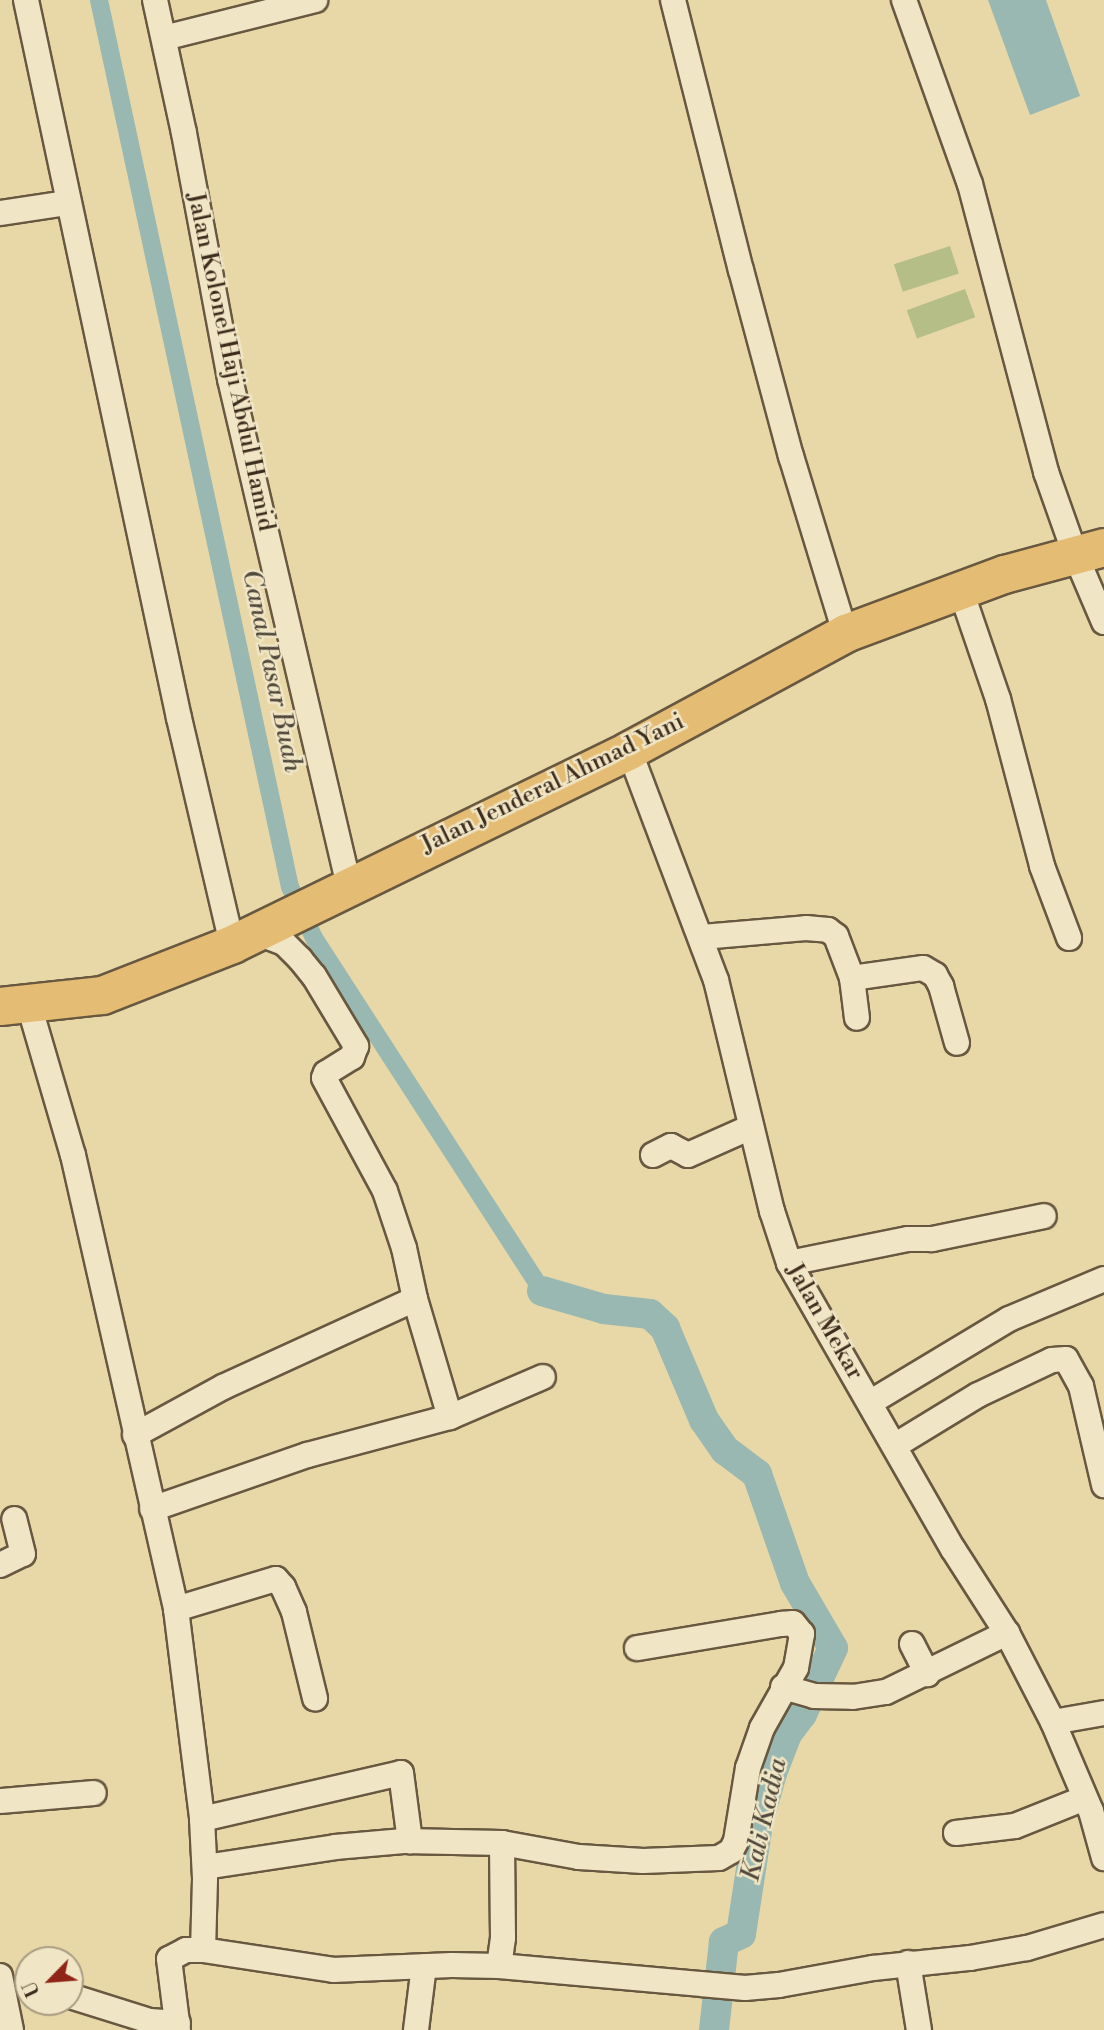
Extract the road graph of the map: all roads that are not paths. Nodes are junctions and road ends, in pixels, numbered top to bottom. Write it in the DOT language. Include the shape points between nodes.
graph roads {
  1 [pos="26,0"];
  2 [pos="155,0"];
  3 [pos="315,0"];
  4 [pos="673,0"];
  5 [pos="904,0"];
  6 [pos="164,38"];
  7 [pos="67,203"];
  8 [pos="0,213"];
  9 [pos="1089,551"];
  10 [pos="961,591"];
  11 [pos="1104,622"];
  12 [pos="845,633"];
  13 [pos="629,750"];
  14 [pos="339,890"];
  15 [pos="254,933"];
  16 [pos="702,937"];
  17 [pos="1069,937"];
  18 [pos="852,978"];
  19 [pos="15,1005"];
  20 [pos="857,1018"];
  21 [pos="957,1043"];
  22 [pos="751,1127"];
  23 [pos="653,1155"];
  24 [pos="1044,1216"];
  25 [pos="789,1263"];
  26 [pos="1104,1279"];
  27 [pos="415,1299"];
  28 [pos="543,1377"];
  29 [pos="871,1402"];
  30 [pos="450,1417"];
  31 [pos="135,1435"];
  32 [pos="896,1445"];
  33 [pos="1104,1485"];
  34 [pos="152,1509"];
  35 [pos="14,1519"];
  36 [pos="0,1564"];
  37 [pos="176,1609"];
  38 [pos="1007,1633"];
  39 [pos="912,1644"];
  40 [pos="637,1648"];
  41 [pos="927,1674"];
  42 [pos="786,1688"];
  43 [pos="316,1698"];
  44 [pos="1104,1713"];
  45 [pos="1053,1722"];
  46 [pos="94,1793"];
  47 [pos="0,1801"];
  48 [pos="1093,1805"];
  49 [pos="202,1819"];
  50 [pos="956,1833"];
  51 [pos="410,1841"];
  52 [pos="502,1843"];
  53 [pos="1104,1858"];
  54 [pos="205,1867"];
  55 [pos="1104,1925"];
  56 [pos="203,1950"];
  57 [pos="908,1964"];
  58 [pos="424,1966"];
  59 [pos="499,1966"];
  60 [pos="0,1976"];
  61 [pos="84,2000"];
  62 [pos="178,2027"];
  63 [pos="11,2030"];
  64 [pos="416,2030"];
  65 [pos="919,2030"];
  1 -- 7 [label="street"];
  2 -- 6 [label="street, Jalan Kolonel Haji Abdul Hamid"];
  3 -- 6 [label="street"];
  4 -- 12 [label="street" via="744,284"];
  5 -- 9 [label="street" via="970,184 1046,472"];
  6 -- 14 [label="street, Jalan Kolonel Haji Abdul Hamid" via="229,379"];
  7 -- 8 [label="street"];
  7 -- 15 [label="street"];
  9 -- 10 [label="highway, Jalan Jenderal Ahmad Yani"];
  9 -- 11 [label="street"];
  10 -- 12 [label="highway, Jalan Jenderal Ahmad Yani"];
  10 -- 17 [label="street" via="998,699 1042,866"];
  12 -- 13 [label="highway, Jalan Jenderal Ahmad Yani"];
  13 -- 14 [label="highway, Jalan Jenderal Ahmad Yani"];
  13 -- 16 [label="street, Jalan Mekar"];
  14 -- 15 [label="highway, Jalan Jenderal Ahmad Yani"];
  15 -- 19 [label="highway, Jalan Jenderal Ahmad Yani" via="102,995"];
  15 -- 27 [label="street" via="284,943 300,959 356,1046 352,1057 326,1073 325,1082 385,1191"];
  16 -- 18 [label="street" via="828,930 836,936"];
  16 -- 22 [label="street, Jalan Mekar"];
  18 -- 20 [label="street"];
  18 -- 21 [label="street" via="911,968 935,975"];
  19 -- 31 [label="street" via="73,1155"];
  22 -- 23 [label="street" via="688,1155 671,1146"];
  22 -- 25 [label="street, Jalan Mekar"];
  24 -- 25 [label="street"];
  25 -- 29 [label="street, Jalan Mekar"];
  26 -- 29 [label="street" via="1009,1319"];
  27 -- 30 [label="street"];
  27 -- 31 [label="street" via="223,1387"];
  28 -- 30 [label="street"];
  29 -- 32 [label="street, Jalan Mekar"];
  30 -- 34 [label="street" via="307,1455"];
  31 -- 34 [label="street"];
  32 -- 33 [label="street" via="978,1395 1052,1360 1066,1359 1081,1386"];
  32 -- 38 [label="street, Jalan Mekar" via="953,1549"];
  34 -- 37 [label="street"];
  35 -- 36 [label="street" via="23,1553"];
  37 -- 43 [label="street" via="276,1579 294,1612"];
  37 -- 49 [label="street"];
  38 -- 41 [label="street"];
  38 -- 45 [label="street, Jalan Mekar"];
  39 -- 41 [label="street"];
  40 -- 42 [label="street" via="793,1623 802,1634 800,1654"];
  41 -- 42 [label="street" via="853,1698 814,1696"];
  42 -- 52 [label="street" via="762,1728 748,1768 736,1841 725,1856 643,1861 579,1857"];
  44 -- 45 [label="street"];
  45 -- 48 [label="street, Jalan Mekar"];
  46 -- 47 [label="street"];
  48 -- 50 [label="street" via="1015,1826"];
  48 -- 53 [label="street, Jalan Mekar"];
  49 -- 51 [label="street" via="401,1773"];
  49 -- 54 [label="street"];
  51 -- 52 [label="street"];
  51 -- 54 [label="street"];
  52 -- 59 [label="street"];
  54 -- 56 [label="street"];
  55 -- 57 [label="street" via="1027,1948"];
  56 -- 58 [label="street" via="333,1970"];
  56 -- 62 [label="street" via="187,1950 169,1959"];
  57 -- 59 [label="street" via="745,1988"];
  57 -- 65 [label="street"];
  58 -- 59 [label="street"];
  58 -- 64 [label="street"];
  60 -- 63 [label="street"];
  61 -- 62 [label="street"];
}
